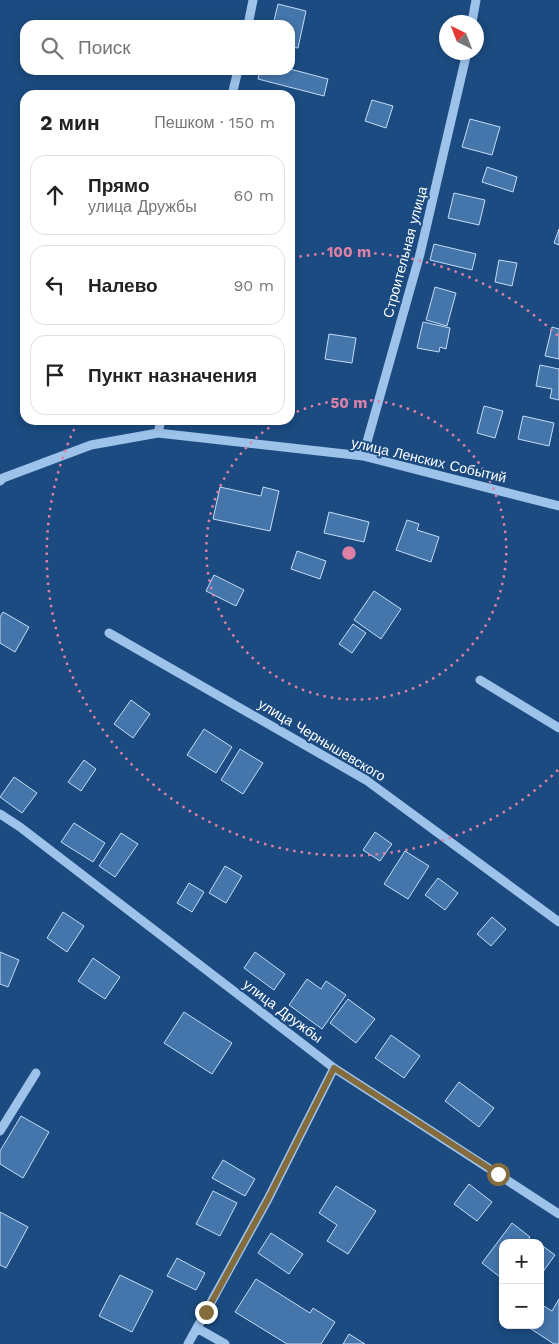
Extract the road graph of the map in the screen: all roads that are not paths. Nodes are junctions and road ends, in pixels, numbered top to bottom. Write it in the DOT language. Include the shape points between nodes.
graph roads {
  1 [pos="254,0"];
  2 [pos="476,0"];
  3 [pos="473,15"];
  4 [pos="249,20"];
  5 [pos="465,60"];
  6 [pos="237,75"];
  7 [pos="233,90"];
  8 [pos="160,425"];
  9 [pos="158,433"];
  10 [pos="363,456"];
  11 [pos="0,481"];
  12 [pos="559,504"];
  13 [pos="109,633"];
  14 [pos="480,680"];
  15 [pos="559,728"];
  16 [pos="0,814"];
  17 [pos="559,922"];
  18 [pos="334,1068"];
  19 [pos="36,1073"];
  20 [pos="0,1132"];
  21 [pos="559,1214"];
  22 [pos="197,1328"];
  23 [pos="188,1344"];
  24 [pos="225,1344"];
  1 -- 4 [label="street"];
  2 -- 3 [label="street"];
  5 -- 10 [label="street, Строительная улица" via="420,254"];
  6 -- 7 [label="street"];
  8 -- 9 [label="street"];
  9 -- 10 [label="street, улица Ленских Событий"];
  9 -- 11 [label="street, улица Ленских Событий" via="90,445"];
  10 -- 12 [label="street, улица Ленских Событий"];
  13 -- 17 [label="street, улица Чернышевского" via="366,780"];
  14 -- 15 [label="street"];
  16 -- 18 [label="street, улица Дружбы"];
  18 -- 21 [label="street, улица Дружбы"];
  18 -- 22 [label="street" via="268,1199"];
  19 -- 20 [label="street"];
  22 -- 23 [label="street"];
  22 -- 24 [label="street"];
}
